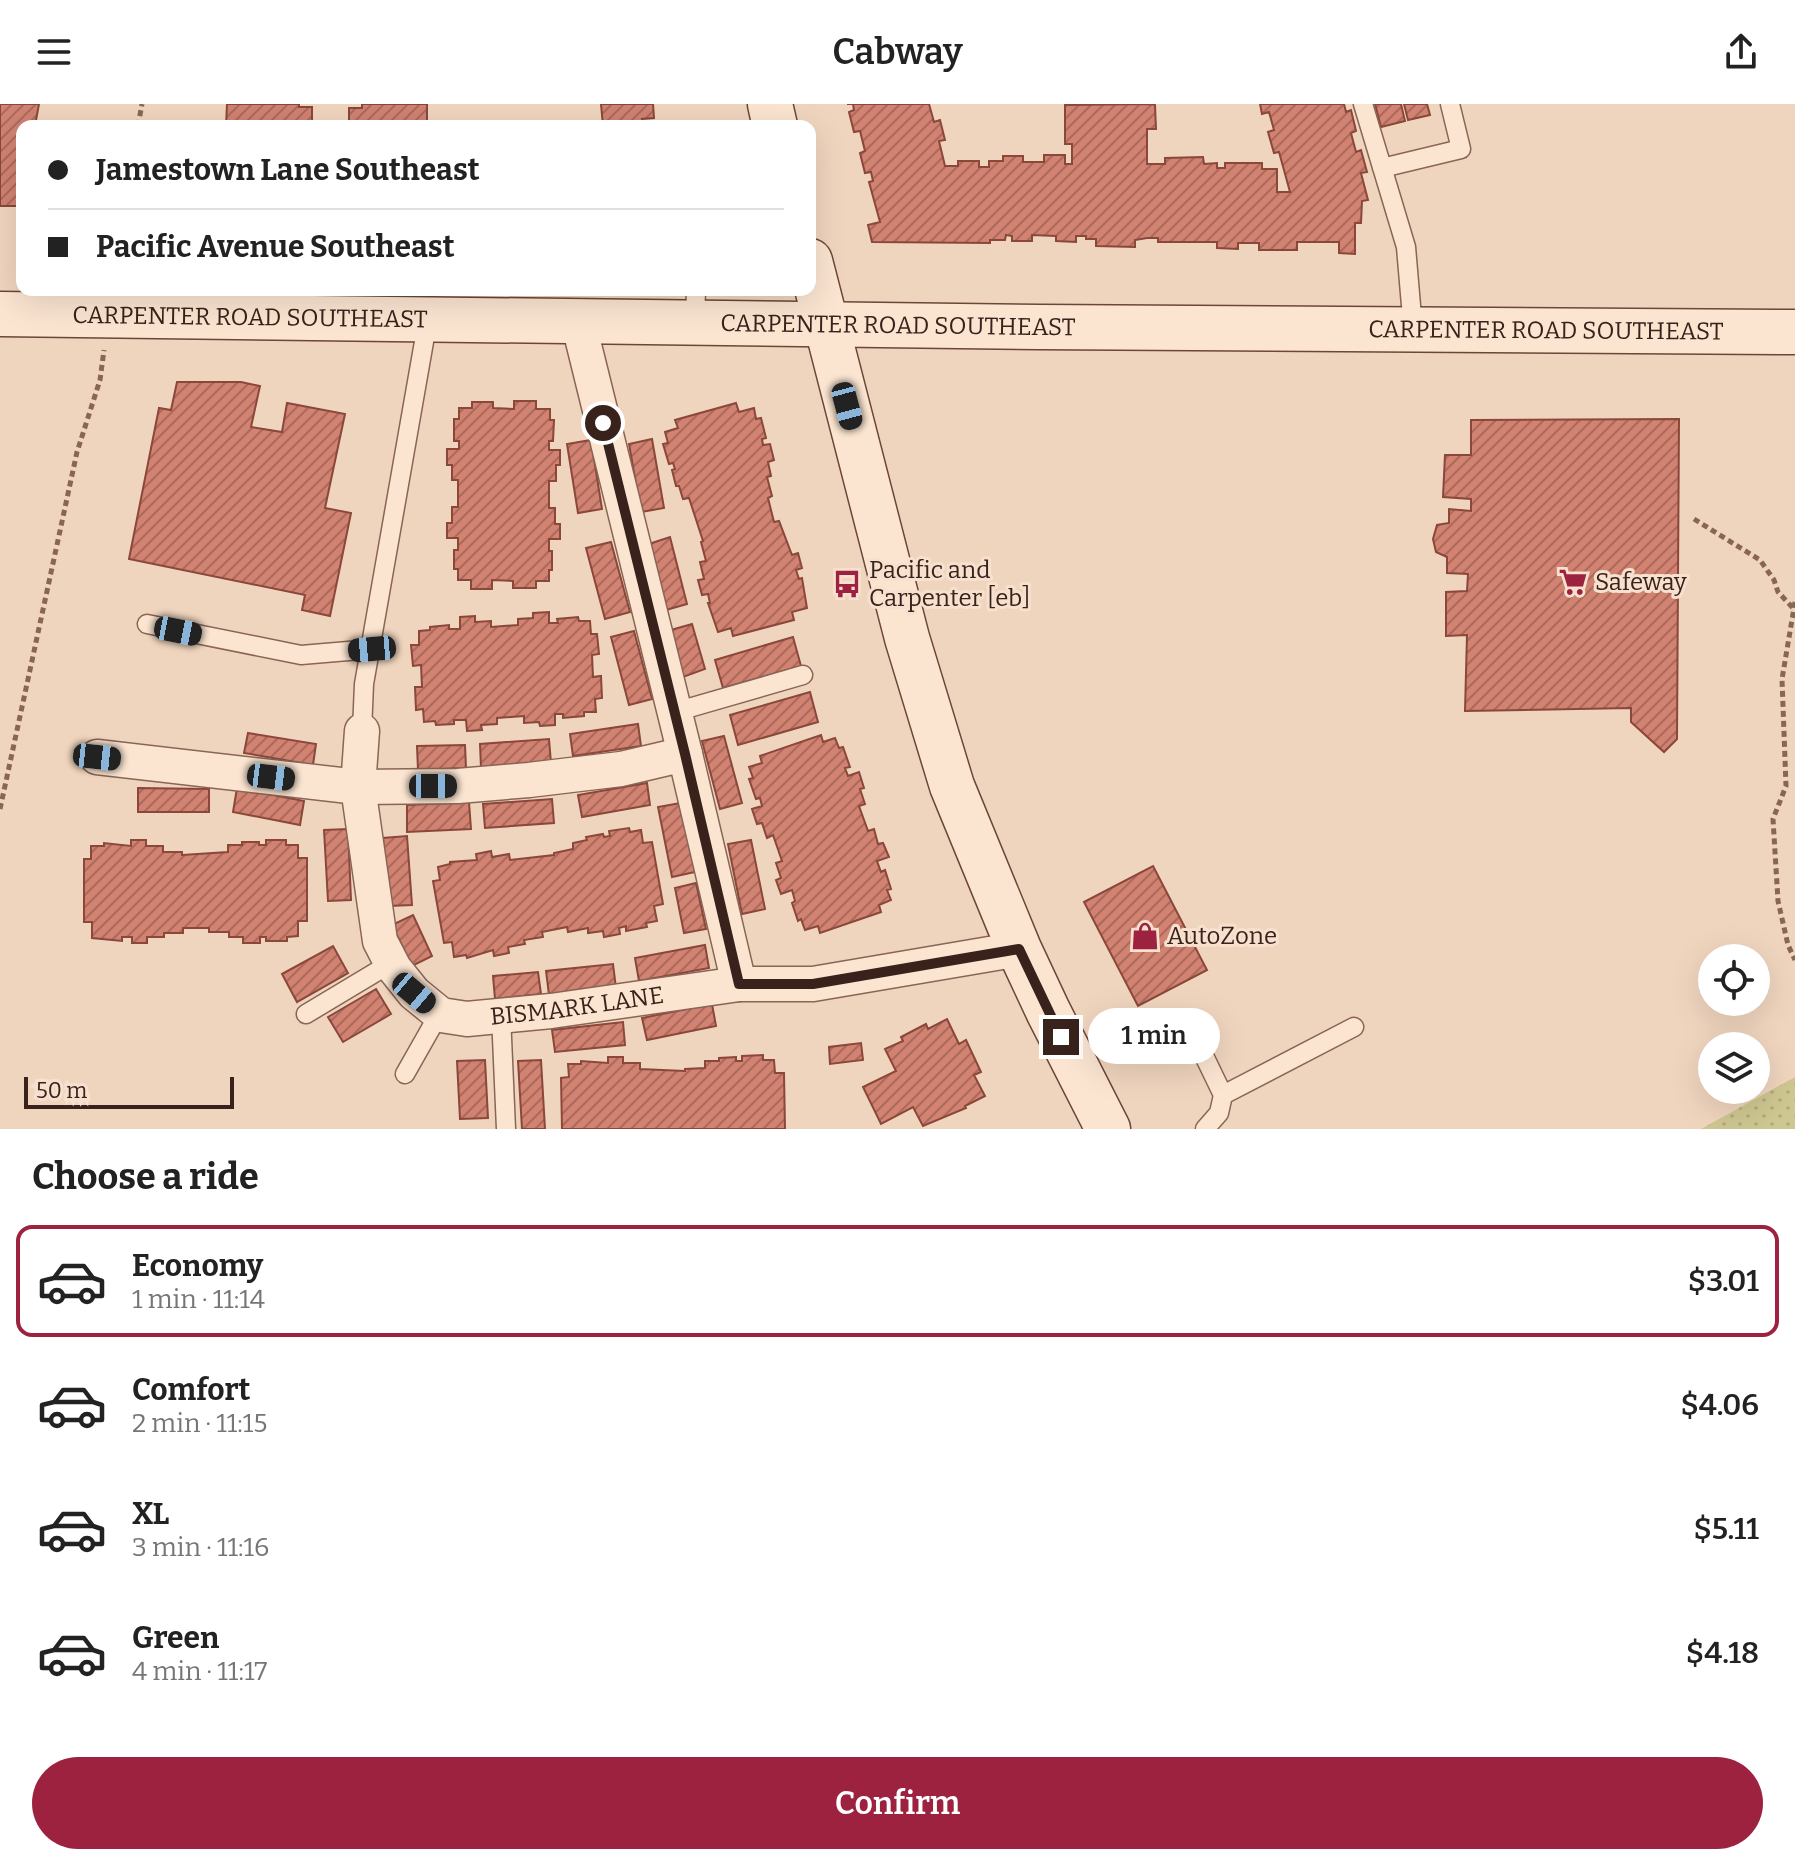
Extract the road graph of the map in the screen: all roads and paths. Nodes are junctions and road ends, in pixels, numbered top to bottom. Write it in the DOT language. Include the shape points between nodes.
graph roads {
  1 [pos="1363,104"];
  2 [pos="1450,104"];
  3 [pos="1382,168"];
  4 [pos="816,284"];
  5 [pos="696,306"];
  6 [pos="0,314"];
  7 [pos="107,316"];
  8 [pos="428,319"];
  9 [pos="578,321"];
  10 [pos="826,323"];
  11 [pos="1413,329"];
  12 [pos="1795,332"];
  13 [pos="1694,519"];
  14 [pos="1795,607"];
  15 [pos="147,624"];
  16 [pos="372,649"];
  17 [pos="803,675"];
  18 [pos="675,712"];
  19 [pos="362,731"];
  20 [pos="685,754"];
  21 [pos="97,757"];
  22 [pos="358,787"];
  23 [pos="0,809"];
  24 [pos="1019,949"];
  25 [pos="1795,960"];
  26 [pos="391,963"];
  27 [pos="739,984"];
  28 [pos="306,1014"];
  29 [pos="439,1014"];
  30 [pos="501,1015"];
  31 [pos="1354,1027"];
  32 [pos="1193,1033"];
  33 [pos="405,1074"];
  34 [pos="1223,1095"];
  35 [pos="506,1129"];
  36 [pos="1108,1129"];
  37 [pos="1205,1129"];
  1 -- 3 [label="lane"];
  2 -- 3 [label="lane" via="1461,149"];
  3 -- 11 [label="lane" via="1406,247"];
  4 -- 10 [label="main road"];
  5 -- 9 [label="main road, CARPENTER ROAD SOUTHEAST"];
  5 -- 10 [label="main road, CARPENTER ROAD SOUTHEAST"];
  6 -- 7 [label="main road, CARPENTER ROAD SOUTHEAST"];
  7 -- 8 [label="main road, CARPENTER ROAD SOUTHEAST"];
  7 -- 23 [label="path" via="100,380 77,452"];
  8 -- 9 [label="main road, CARPENTER ROAD SOUTHEAST"];
  8 -- 16 [label="lane"];
  9 -- 18 [label="street"];
  10 -- 11 [label="main road, CARPENTER ROAD SOUTHEAST"];
  10 -- 24 [label="main road" via="907,638 948,771"];
  11 -- 12 [label="main road, CARPENTER ROAD SOUTHEAST"];
  13 -- 14 [label="path" via="1760,560 1778,592"];
  14 -- 25 [label="path" via="1782,679 1786,786 1773,819 1778,901"];
  15 -- 16 [label="lane" via="301,655"];
  16 -- 19 [label="lane"];
  17 -- 18 [label="lane"];
  18 -- 20 [label="street"];
  19 -- 22 [label="street"];
  20 -- 22 [label="street" via="621,769 529,780"];
  20 -- 27 [label="street"];
  21 -- 22 [label="street"];
  22 -- 26 [label="street" via="380,941"];
  24 -- 27 [label="street, BISMARK LANE" via="813,984"];
  24 -- 36 [label="main road"];
  26 -- 28 [label="lane"];
  26 -- 29 [label="street"];
  27 -- 30 [label="street, BISMARK LANE"];
  29 -- 30 [label="street, BISMARK LANE" via="467,1019"];
  29 -- 33 [label="lane"];
  30 -- 35 [label="lane"];
  31 -- 34 [label="lane"];
  32 -- 34 [label="lane"];
  34 -- 37 [label="lane" via="1219,1113"];
}
